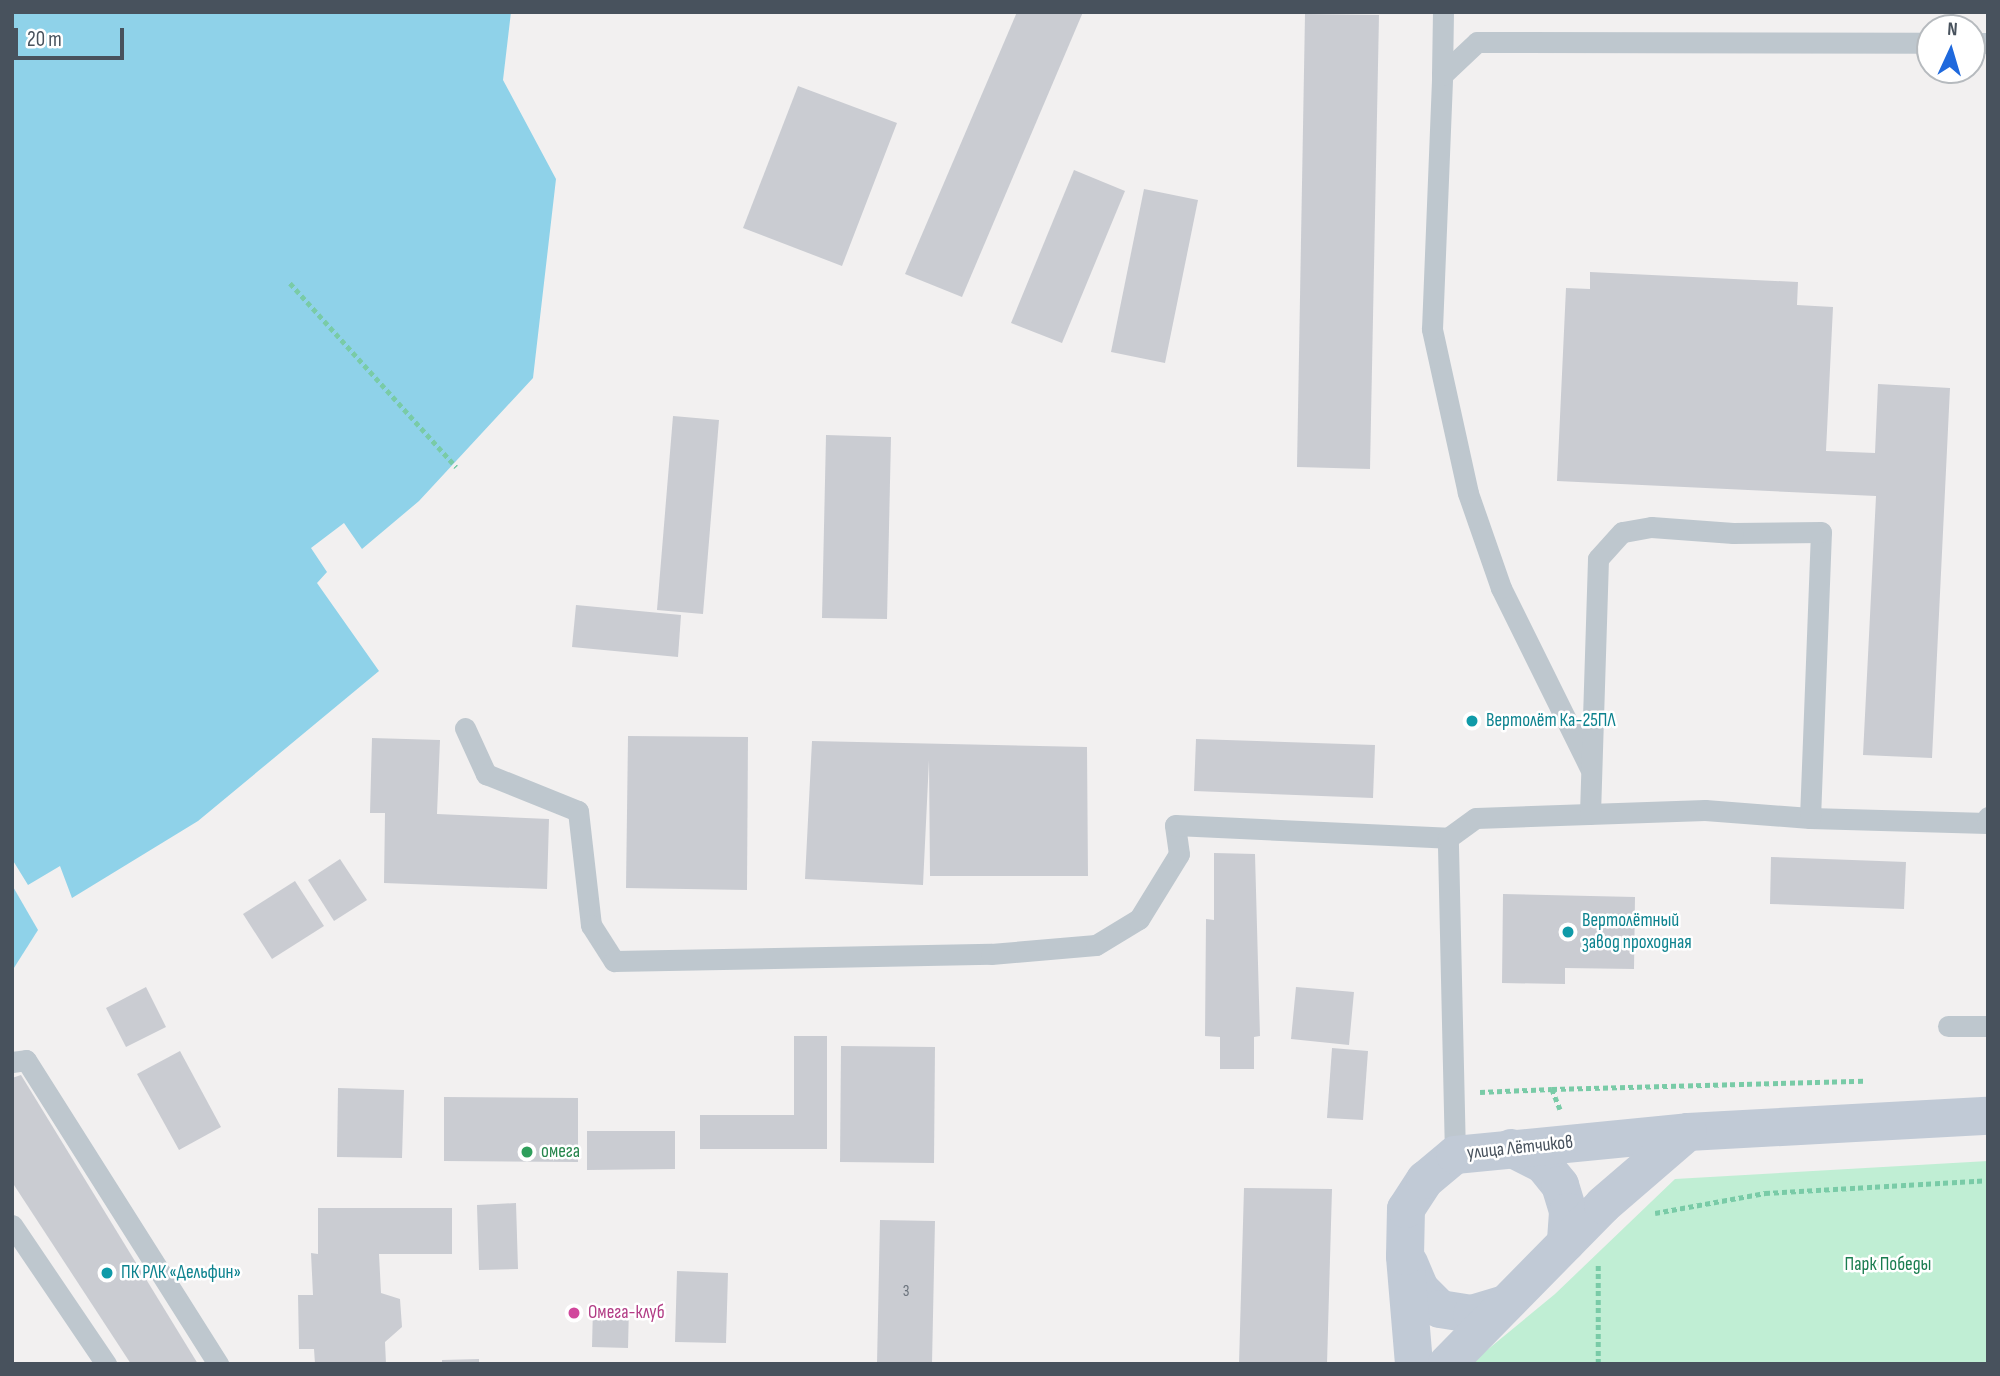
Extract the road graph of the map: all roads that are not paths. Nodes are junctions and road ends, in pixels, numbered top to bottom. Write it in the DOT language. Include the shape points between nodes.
graph roads {
  1 [pos="1443,12"];
  2 [pos="1916,43"];
  3 [pos="1442,75"];
  4 [pos="465,728"];
  5 [pos="1591,769"];
  6 [pos="1590,814"];
  7 [pos="1988,817"];
  8 [pos="1810,818"];
  9 [pos="1448,838"];
  10 [pos="1948,1026"];
  11 [pos="1988,1026"];
  12 [pos="12,1062"];
  13 [pos="1988,1116"];
  14 [pos="1688,1132"];
  15 [pos="1511,1147"];
  16 [pos="1455,1155"];
  17 [pos="12,1225"];
  18 [pos="1566,1243"];
  19 [pos="1405,1251"];
  20 [pos="1504,1304"];
  21 [pos="106,1364"];
  22 [pos="218,1364"];
  23 [pos="1414,1364"];
  24 [pos="1447,1364"];
  1 -- 3 [label="lane"];
  2 -- 3 [label="lane" via="1477,43"];
  3 -- 5 [label="lane" via="1432,329 1468,493 1501,587"];
  4 -- 9 [label="lane" via="486,774 578,811 591,925 614,961 991,954 1096,945 1139,919 1179,854 1175,825"];
  5 -- 6 [label="lane"];
  5 -- 8 [label="lane" via="1598,559 1622,532 1651,527 1821,531"];
  6 -- 8 [label="lane" via="1705,810"];
  6 -- 9 [label="lane" via="1476,818"];
  7 -- 8 [label="lane" via="1987,823"];
  9 -- 16 [label="lane"];
  10 -- 11 [label="lane"];
  12 -- 22 [label="lane" via="26,1060"];
  13 -- 14 [label="main road, улица Лётчиков"];
  14 -- 15 [label="main road, улица Лётчиков"];
  14 -- 18 [label="main road"];
  15 -- 16 [label="main road, улица Лётчиков"];
  15 -- 18 [label="main road" via="1543,1164 1560,1185 1568,1212"];
  16 -- 19 [label="main road, улица Лётчиков" via="1425,1180 1406,1209"];
  17 -- 21 [label="lane"];
  18 -- 20 [label="main road"];
  19 -- 20 [label="main road" via="1420,1289 1440,1309 1472,1314"];
  19 -- 23 [label="main road, улица Лётчиков"];
  20 -- 24 [label="main road"];
}
